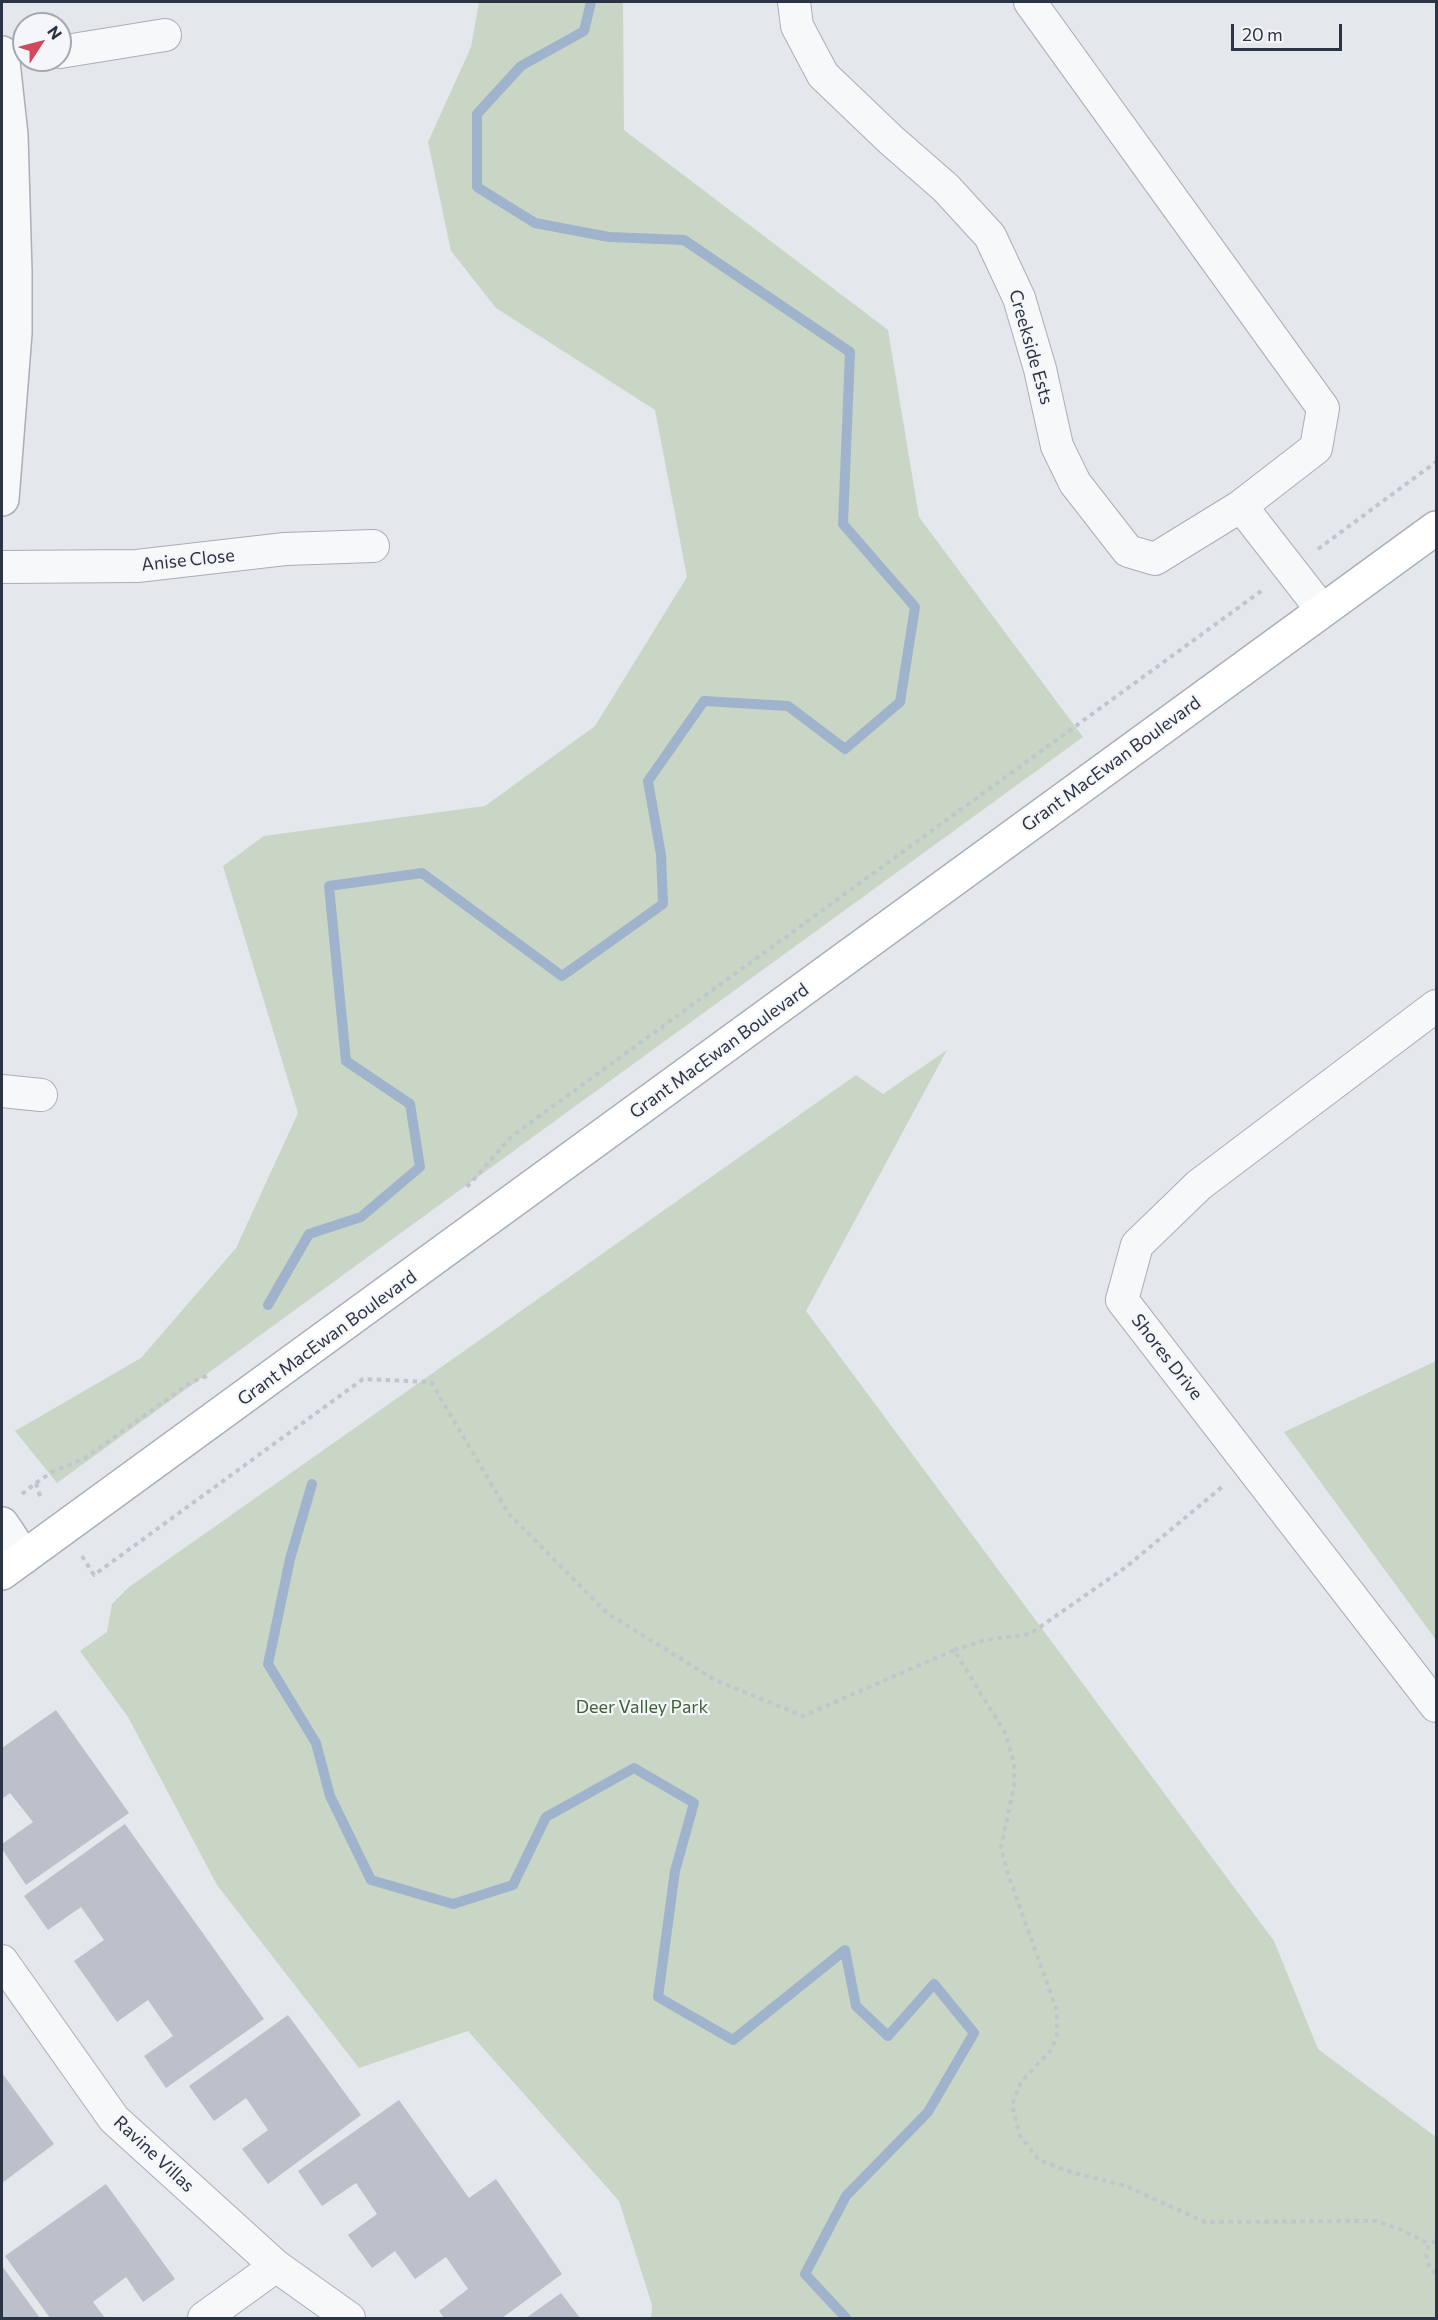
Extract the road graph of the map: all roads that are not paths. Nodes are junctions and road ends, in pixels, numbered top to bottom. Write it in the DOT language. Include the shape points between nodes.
graph roads {
  1 [pos="794,2"];
  2 [pos="1030,2"];
  3 [pos="165,35"];
  4 [pos="72,50"];
  5 [pos="8,59"];
  6 [pos="2,499"];
  7 [pos="1240,506"];
  8 [pos="1437,528"];
  9 [pos="374,546"];
  10 [pos="2,567"];
  11 [pos="1322,610"];
  12 [pos="1437,1006"];
  13 [pos="2,1090"];
  14 [pos="41,1095"];
  15 [pos="2,1524"];
  16 [pos="13,1565"];
  17 [pos="1437,1706"];
  18 [pos="3,1967"];
  19 [pos="276,2266"];
  20 [pos="204,2319"];
  21 [pos="349,2319"];
  1 -- 7 [label="street, Creekside Ests" via="797,26 823,75 946,188 990,237 1019,298 1057,446 1076,483 1128,551 1155,559"];
  2 -- 7 [label="street, Creekside Ests" via="1323,408 1316,448"];
  3 -- 4 [label="street"];
  5 -- 6 [label="street" via="15,282"];
  7 -- 11 [label="street"];
  8 -- 11 [label="main road, Grant MacEwan Boulevard"];
  9 -- 10 [label="street, Anise Close" via="285,549 137,566"];
  11 -- 16 [label="main road, Grant MacEwan Boulevard"];
  12 -- 17 [label="street, Shores Drive" via="1199,1185 1137,1245 1122,1300"];
  13 -- 14 [label="street"];
  15 -- 16 [label="street"];
  18 -- 19 [label="street, Ravine Villas" via="114,2119"];
  19 -- 20 [label="street"];
  19 -- 21 [label="street, Ravine Villas"];
}
